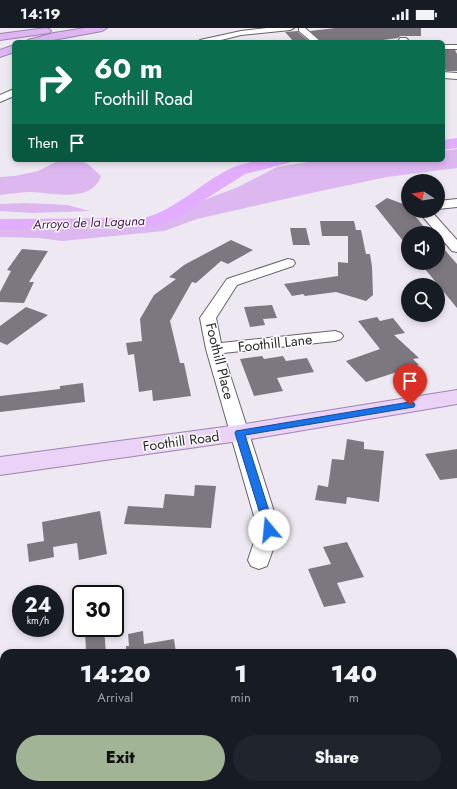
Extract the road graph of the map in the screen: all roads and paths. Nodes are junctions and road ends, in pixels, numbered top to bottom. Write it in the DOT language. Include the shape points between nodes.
graph roads {
  1 [pos="23,28"];
  2 [pos="65,28"];
  3 [pos="102,28"];
  4 [pos="298,28"];
  5 [pos="0,31"];
  6 [pos="0,37"];
  7 [pos="39,40"];
  8 [pos="211,40"];
  9 [pos="314,40"];
  10 [pos="445,47"];
  11 [pos="457,47"];
  12 [pos="12,49"];
  13 [pos="0,54"];
  14 [pos="445,75"];
  15 [pos="457,76"];
  16 [pos="12,93"];
  17 [pos="0,99"];
  18 [pos="457,203"];
  19 [pos="445,204"];
  20 [pos="430,218"];
  21 [pos="457,248"];
  22 [pos="288,263"];
  23 [pos="335,336"];
  24 [pos="214,349"];
  25 [pos="457,397"];
  26 [pos="240,433"];
  27 [pos="0,466"];
  28 [pos="259,560"];
  1 -- 5 [label="highway"];
  2 -- 6 [label="highway"];
  3 -- 7 [label="highway"];
  4 -- 8 [label="street" via="241,33"];
  4 -- 9 [label="street"];
  10 -- 11 [label="street"];
  12 -- 13 [label="highway"];
  14 -- 15 [label="street"];
  16 -- 17 [label="street"];
  18 -- 19 [label="street"];
  20 -- 21 [label="street"];
  22 -- 24 [label="street, Foothill Place" via="232,282 208,318"];
  23 -- 24 [label="street, Foothill Lane"];
  24 -- 26 [label="street, Foothill Place"];
  25 -- 26 [label="main road, Foothill Road"];
  26 -- 27 [label="main road, Foothill Road"];
  26 -- 28 [label="street, Foothill Place" via="269,530"];
}
